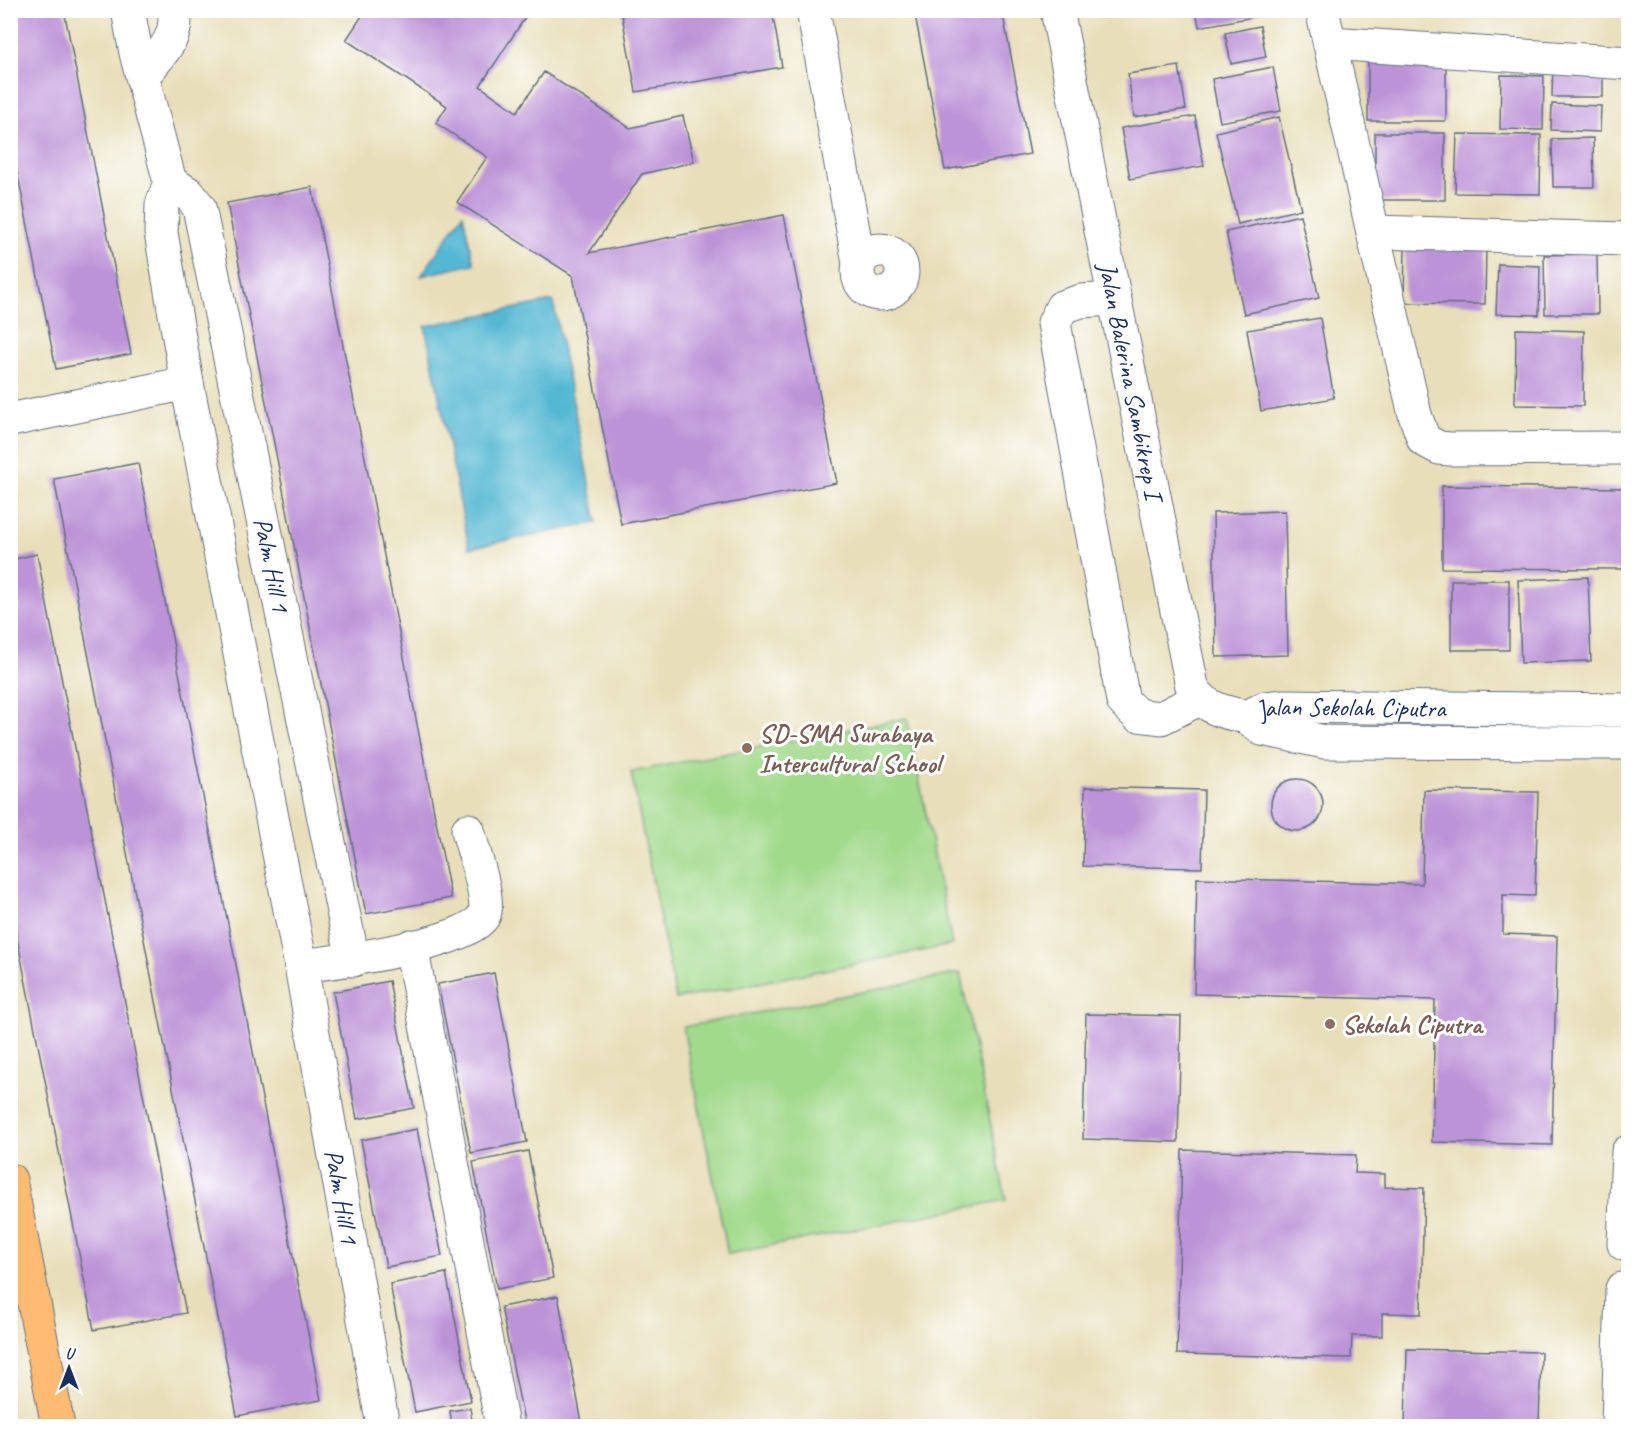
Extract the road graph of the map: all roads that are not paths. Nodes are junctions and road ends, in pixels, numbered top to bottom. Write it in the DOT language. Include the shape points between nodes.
graph roads {
  1 [pos="128,10"];
  2 [pos="813,10"];
  3 [pos="1057,10"];
  4 [pos="1322,10"];
  5 [pos="180,15"];
  6 [pos="1330,43"];
  7 [pos="1629,63"];
  8 [pos="140,64"];
  9 [pos="170,182"];
  10 [pos="1373,232"];
  11 [pos="1629,239"];
  12 [pos="859,263"];
  13 [pos="1113,299"];
  14 [pos="187,383"];
  15 [pos="10,420"];
  16 [pos="1629,448"];
  17 [pos="1201,698"];
  18 [pos="1629,710"];
  19 [pos="1247,717"];
  20 [pos="1629,743"];
  21 [pos="468,830"];
  22 [pos="411,946"];
  23 [pos="353,960"];
  24 [pos="301,966"];
  25 [pos="1629,1152"];
  26 [pos="10,1180"];
  27 [pos="1626,1241"];
  28 [pos="1625,1294"];
  29 [pos="58,1426"];
  30 [pos="383,1426"];
  31 [pos="502,1426"];
  32 [pos="1618,1426"];
  1 -- 8 [label="street"];
  2 -- 12 [label="street"];
  3 -- 13 [label="street, Jalan Balerina Sambikrep I"];
  4 -- 6 [label="street"];
  5 -- 8 [label="street" via="174,36"];
  6 -- 7 [label="street"];
  6 -- 10 [label="street"];
  8 -- 9 [label="street"];
  9 -- 14 [label="street, Palm Hill 1" via="162,205 161,233"];
  9 -- 23 [label="street, Palm Hill 1" via="188,193 199,207"];
  10 -- 11 [label="street"];
  10 -- 16 [label="street" via="1424,440 1450,449"];
  13 -- 17 [label="street, Jalan Balerina Sambikrep I" via="1192,686"];
  13 -- 17 [label="street" via="1080,301 1062,307 1054,323 1124,701 1137,715 1161,718"];
  14 -- 15 [label="street"];
  14 -- 24 [label="street, Palm Hill 1"];
  17 -- 19 [label="street" via="1219,712"];
  18 -- 19 [label="street, Jalan Sekolah Ciputra" via="1284,706 1265,708"];
  19 -- 20 [label="street, Jalan Sekolah Ciputra" via="1262,729 1325,742"];
  21 -- 22 [label="street" via="486,900 485,914 479,923 447,939"];
  22 -- 23 [label="street"];
  22 -- 31 [label="street"];
  23 -- 24 [label="street"];
  24 -- 30 [label="street, Palm Hill 1"];
  25 -- 27 [label="street"];
  26 -- 29 [label="main road"];
  27 -- 28 [label="street" via="1618,1259"];
  28 -- 32 [label="street"];
}
